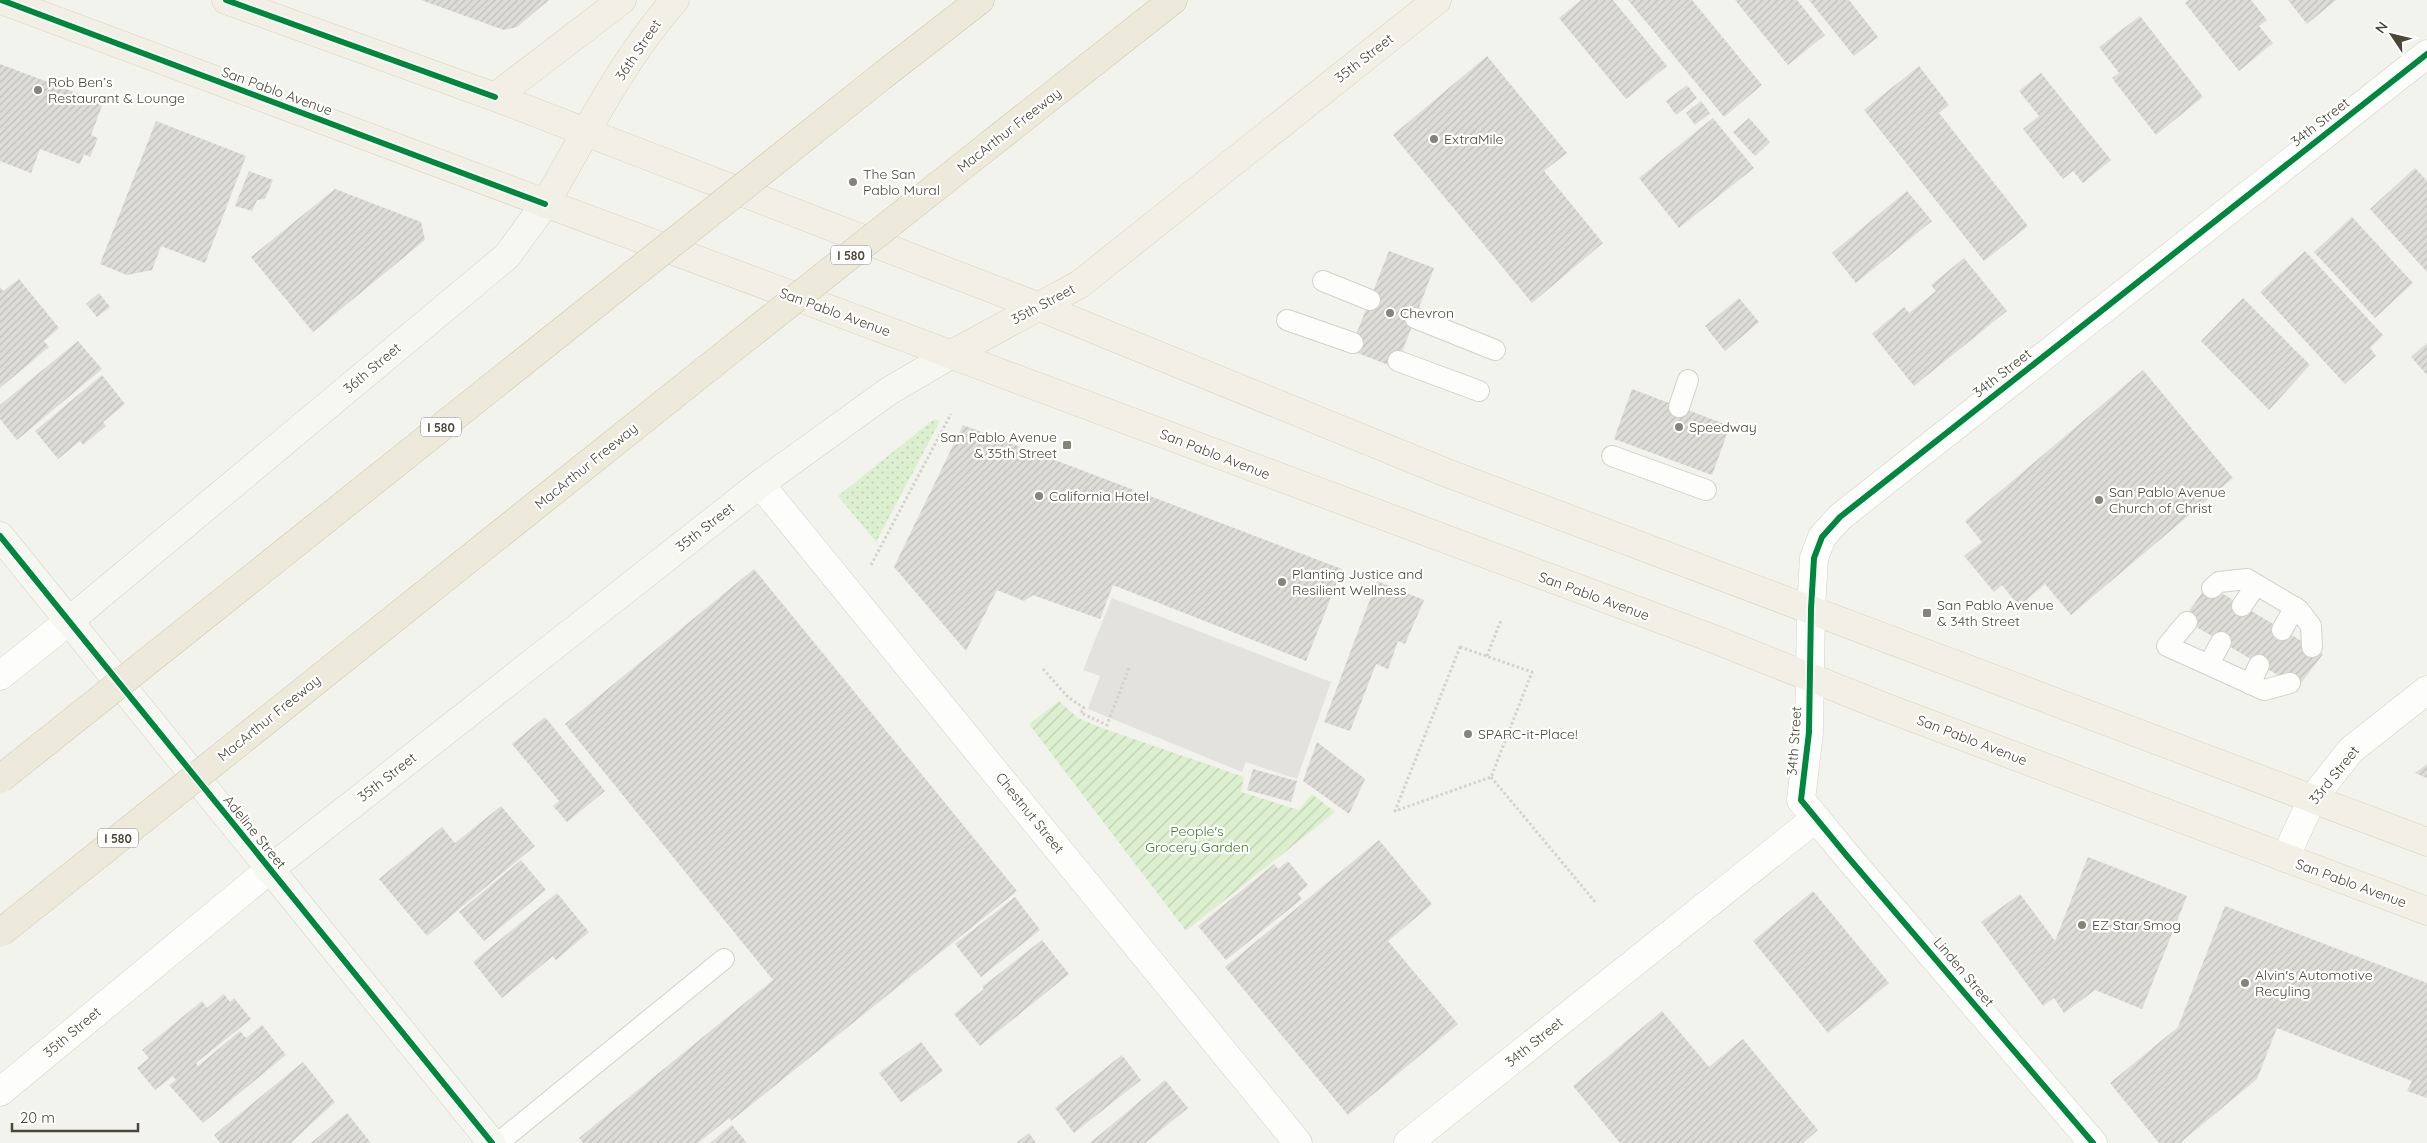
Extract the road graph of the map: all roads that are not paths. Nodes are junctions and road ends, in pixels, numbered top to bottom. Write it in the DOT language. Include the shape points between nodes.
graph roads {
  1 [pos="1,0"];
  2 [pos="226,0"];
  3 [pos="622,0"];
  4 [pos="674,0"];
  5 [pos="980,0"];
  6 [pos="1173,0"];
  7 [pos="1437,0"];
  8 [pos="38,6"];
  9 [pos="2427,54"];
  10 [pos="495,97"];
  11 [pos="586,132"];
  12 [pos="545,204"];
  13 [pos="1323,281"];
  14 [pos="1370,300"];
  15 [pos="1037,306"];
  16 [pos="1415,318"];
  17 [pos="1287,320"];
  18 [pos="1353,343"];
  19 [pos="1495,350"];
  20 [pos="952,354"];
  21 [pos="1398,360"];
  22 [pos="1688,380"];
  23 [pos="1479,391"];
  24 [pos="1679,407"];
  25 [pos="1612,456"];
  26 [pos="760,484"];
  27 [pos="1706,490"];
  28 [pos="0,536"];
  29 [pos="2256,584"];
  30 [pos="2212,588"];
  31 [pos="2242,606"];
  32 [pos="2295,607"];
  33 [pos="1811,609"];
  34 [pos="69,621"];
  35 [pos="2186,622"];
  36 [pos="2282,630"];
  37 [pos="2221,642"];
  38 [pos="2312,647"];
  39 [pos="2209,664"];
  40 [pos="2259,665"];
  41 [pos="0,676"];
  42 [pos="1810,677"];
  43 [pos="2290,683"];
  44 [pos="2250,684"];
  45 [pos="2427,690"];
  46 [pos="0,779"];
  47 [pos="2312,799"];
  48 [pos="1816,818"];
  49 [pos="2427,842"];
  50 [pos="2285,858"];
  51 [pos="269,870"];
  52 [pos="2427,911"];
  53 [pos="0,933"];
  54 [pos="724,959"];
  55 [pos="0,1092"];
  56 [pos="492,1143"];
  57 [pos="498,1143"];
  58 [pos="1298,1143"];
  59 [pos="1408,1143"];
  60 [pos="2092,1143"];
  1 -- 8 [label="main road, San Pablo Avenue"];
  2 -- 10 [label="main road"];
  3 -- 10 [label="main road"];
  4 -- 11 [label="main road, 36th Street" via="652,26"];
  5 -- 46 [label="highway, I 580, bridge"];
  6 -- 53 [label="highway, MacArthur Freeway / I 580, bridge"];
  7 -- 15 [label="main road, 35th Street" via="1080,284"];
  8 -- 12 [label="main road, San Pablo Avenue"];
  9 -- 33 [label="street, 34th Street" via="1840,517 1822,537 1814,558"];
  10 -- 11 [label="main road"];
  11 -- 12 [label="main road, 36th Street"];
  11 -- 15 [label="main road"];
  12 -- 20 [label="main road, San Pablo Avenue"];
  12 -- 34 [label="main road, 36th Street" via="507,256"];
  13 -- 14 [label="lane"];
  15 -- 20 [label="main road, 35th Street"];
  15 -- 33 [label="main road" via="1440,470"];
  16 -- 19 [label="lane"];
  17 -- 18 [label="lane"];
  20 -- 26 [label="main road, 35th Street" via="889,391"];
  20 -- 42 [label="main road, San Pablo Avenue"];
  21 -- 23 [label="lane"];
  22 -- 24 [label="lane"];
  25 -- 27 [label="lane" via="1658,464"];
  26 -- 51 [label="main road, 35th Street"];
  26 -- 58 [label="street, Chestnut Street"];
  28 -- 34 [label="main road, Adeline Street"];
  29 -- 30 [label="lane" via="2247,579 2219,582"];
  29 -- 31 [label="lane"];
  29 -- 32 [label="lane"];
  32 -- 36 [label="lane"];
  32 -- 38 [label="lane" via="2311,626"];
  33 -- 42 [label="street, 34th Street"];
  33 -- 47 [label="main road"];
  34 -- 41 [label="street, 36th Street"];
  34 -- 51 [label="main road, Adeline Street"];
  35 -- 39 [label="lane" via="2167,646"];
  37 -- 39 [label="lane"];
  39 -- 44 [label="lane"];
  40 -- 44 [label="lane"];
  42 -- 48 [label="street, 34th Street" via="1809,732 1801,800"];
  42 -- 50 [label="main road, San Pablo Avenue"];
  43 -- 44 [label="lane" via="2264,690"];
  45 -- 47 [label="street, 33rd Street" via="2351,750"];
  47 -- 49 [label="main road"];
  47 -- 50 [label="street, 33rd Street"];
  48 -- 59 [label="street, 34th Street"];
  48 -- 60 [label="street, Linden Street"];
  50 -- 52 [label="main road, San Pablo Avenue"];
  51 -- 55 [label="street, 35th Street"];
  51 -- 56 [label="main road, Adeline Street"];
  54 -- 57 [label="lane"];
}
